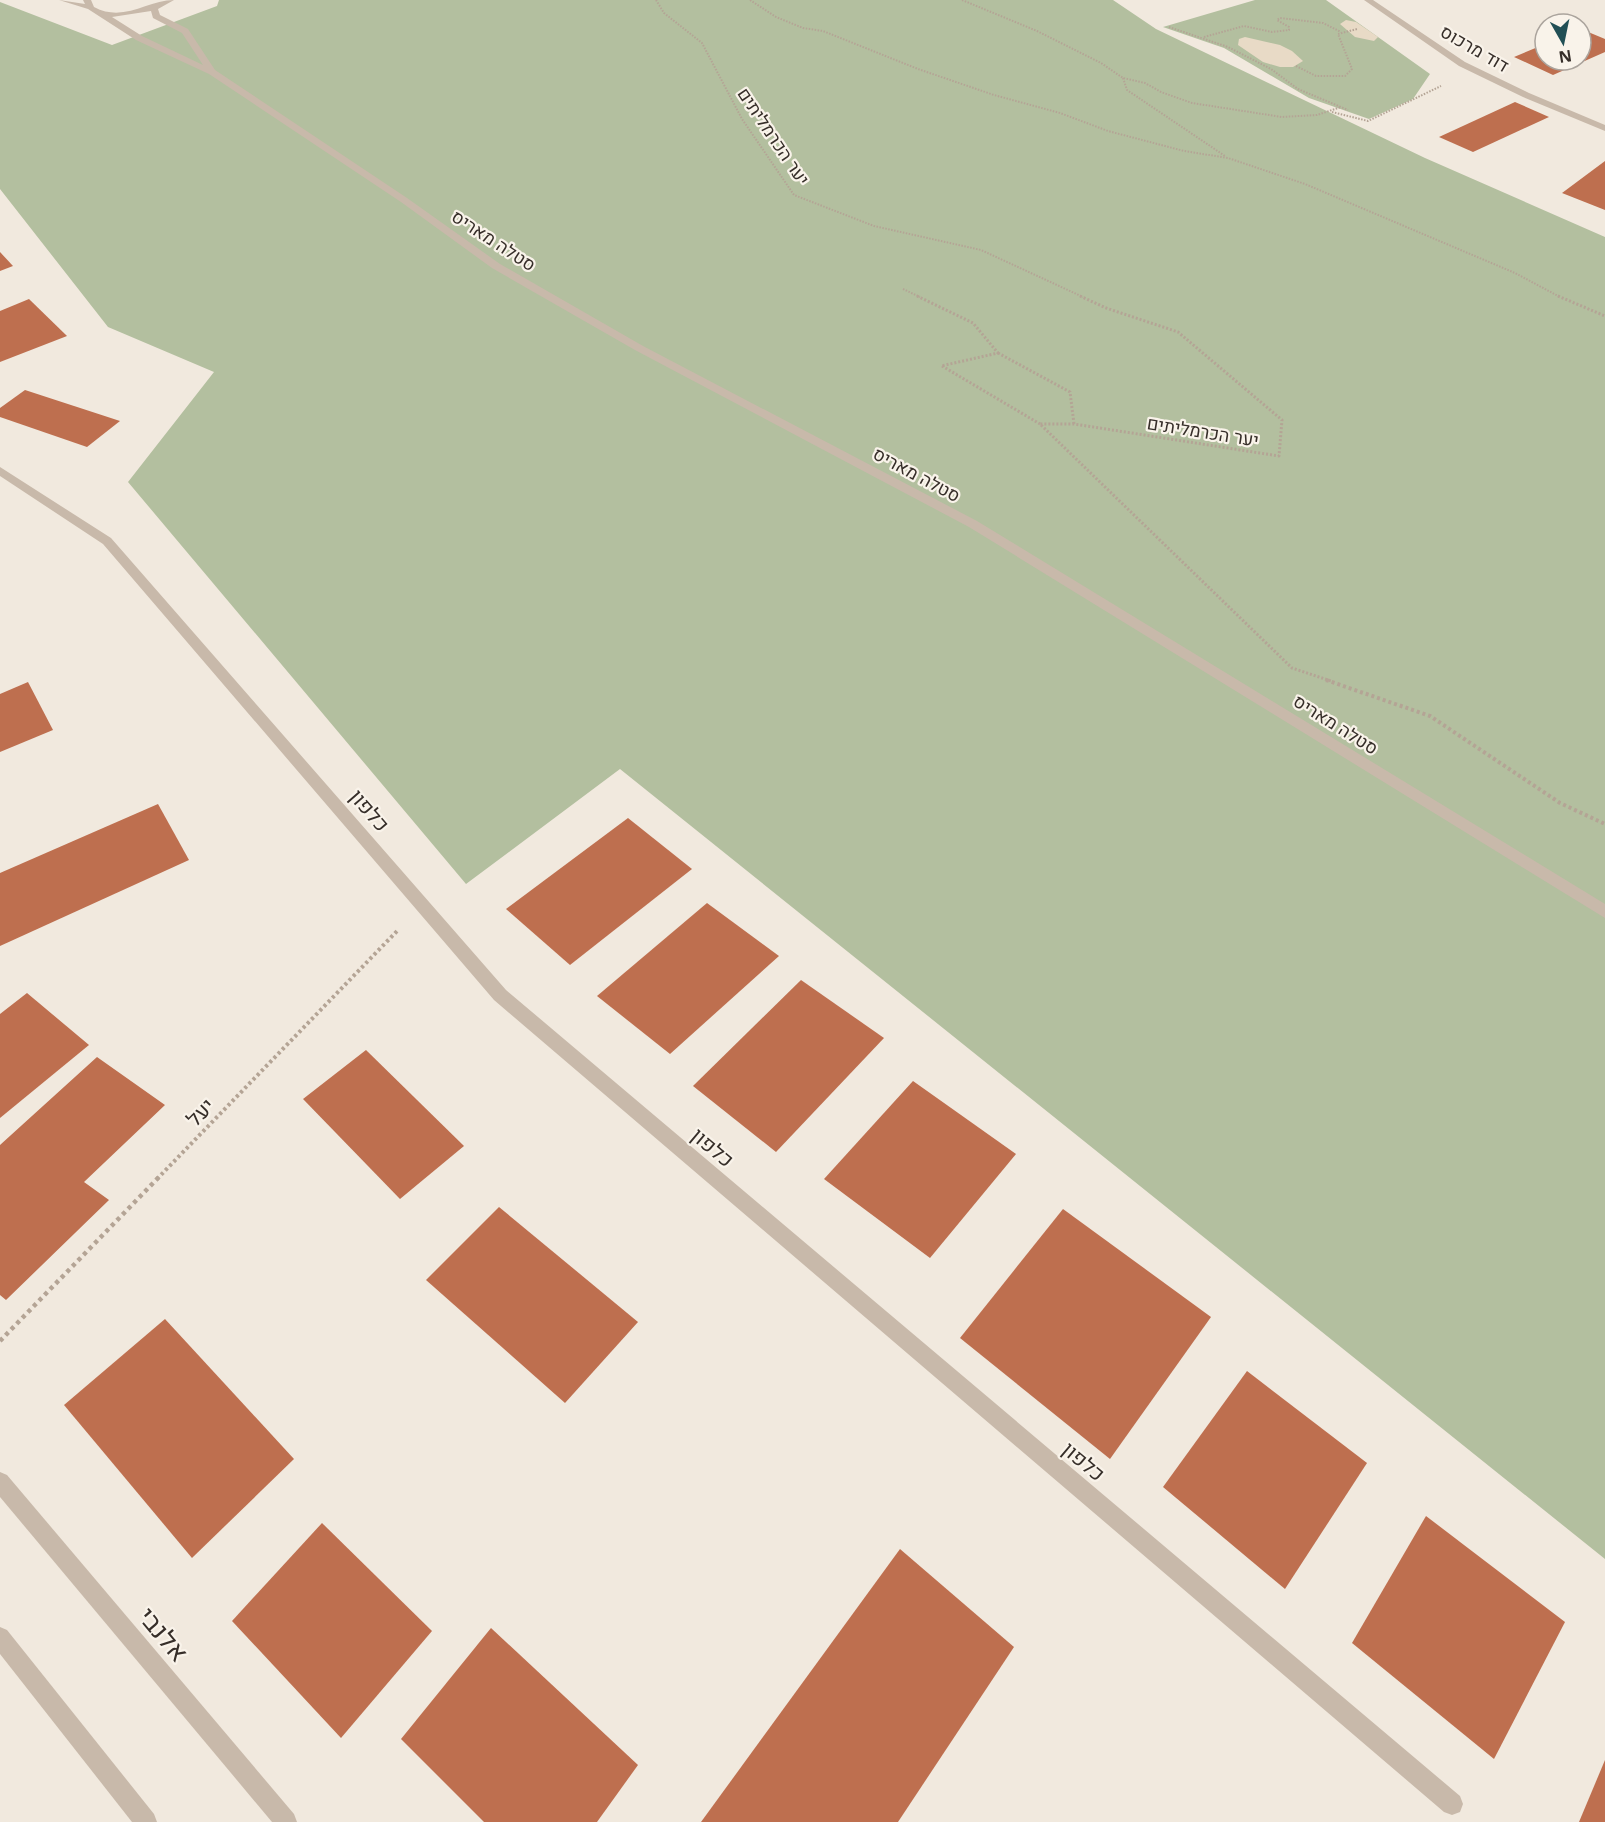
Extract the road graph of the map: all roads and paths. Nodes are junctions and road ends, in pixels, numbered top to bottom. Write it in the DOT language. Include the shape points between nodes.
graph roads {
  1 [pos="63,0"];
  2 [pos="656,0"];
  3 [pos="750,0"];
  4 [pos="962,0"];
  5 [pos="1368,0"];
  6 [pos="170,1"];
  7 [pos="87,3"];
  8 [pos="154,9"];
  9 [pos="101,13"];
  10 [pos="1399,21"];
  11 [pos="1169,27"];
  12 [pos="1341,32"];
  13 [pos="1203,37"];
  14 [pos="1457,61"];
  15 [pos="1296,66"];
  16 [pos="212,72"];
  17 [pos="1123,78"];
  18 [pos="1341,107"];
  19 [pos="1348,110"];
  20 [pos="1331,111"];
  21 [pos="1605,128"];
  22 [pos="1228,158"];
  23 [pos="903,289"];
  24 [pos="1605,316"];
  25 [pos="998,353"];
  26 [pos="1040,424"];
  27 [pos="1074,424"];
  28 [pos="0,471"];
  29 [pos="1605,824"];
  30 [pos="422,905"];
  31 [pos="1605,912"];
  32 [pos="0,1341"];
  33 [pos="0,1482"];
  34 [pos="0,1637"];
  35 [pos="1452,1804"];
  36 [pos="146,1822"];
  37 [pos="286,1822"];
  1 -- 7 [label="street"];
  2 -- 27 [label="path, יער הכרמליתים" via="664,13 702,43 742,119 794,195 874,226 981,250 1106,308 1178,332 1282,420 1279,456"];
  3 -- 22 [label="path" via="803,28 824,31 955,82 1108,131"];
  4 -- 17 [label="path" via="1037,31"];
  5 -- 10 [label="street, דוד מרכוס"];
  6 -- 8 [label="street"];
  7 -- 9 [label="street, סטלה מאריס"];
  8 -- 9 [label="street"];
  8 -- 16 [label="street, סטלה מאריס" via="156,16 192,40"];
  9 -- 16 [label="street, סטלה מאריס" via="139,38"];
  10 -- 12 [label="path"];
  10 -- 14 [label="street, דוד מרכוס"];
  11 -- 13 [label="path"];
  12 -- 13 [label="path" via="1323,23 1280,18 1277,20 1289,30 1272,32 1249,26"];
  12 -- 15 [label="path" via="1338,37 1352,69 1350,73 1326,78"];
  13 -- 18 [label="path" via="1250,57 1298,89"];
  14 -- 20 [label="path" via="1434,68 1432,73 1441,86 1368,121"];
  14 -- 21 [label="street, דוד מרכוס"];
  16 -- 31 [label="street, סטלה מאריס" via="496,266 639,348 973,524"];
  17 -- 20 [label="path" via="1192,103 1241,112 1305,117"];
  17 -- 22 [label="path" via="1127,90"];
  18 -- 19 [label="path"];
  18 -- 20 [label="path"];
  22 -- 24 [label="path" via="1305,184 1515,273"];
  23 -- 25 [label="path" via="973,323"];
  25 -- 26 [label="path" via="941,366"];
  25 -- 27 [label="path" via="1070,392"];
  26 -- 27 [label="path, יער הכרמליתים"];
  26 -- 29 [label="path" via="1292,668 1430,716 1560,803"];
  28 -- 30 [label="street, כלפון" via="107,540"];
  30 -- 32 [label="path, יעל"];
  30 -- 35 [label="street, כלפון" via="500,995"];
  33 -- 37 [label="street, אלנבי"];
  34 -- 36 [label="street"];
}
